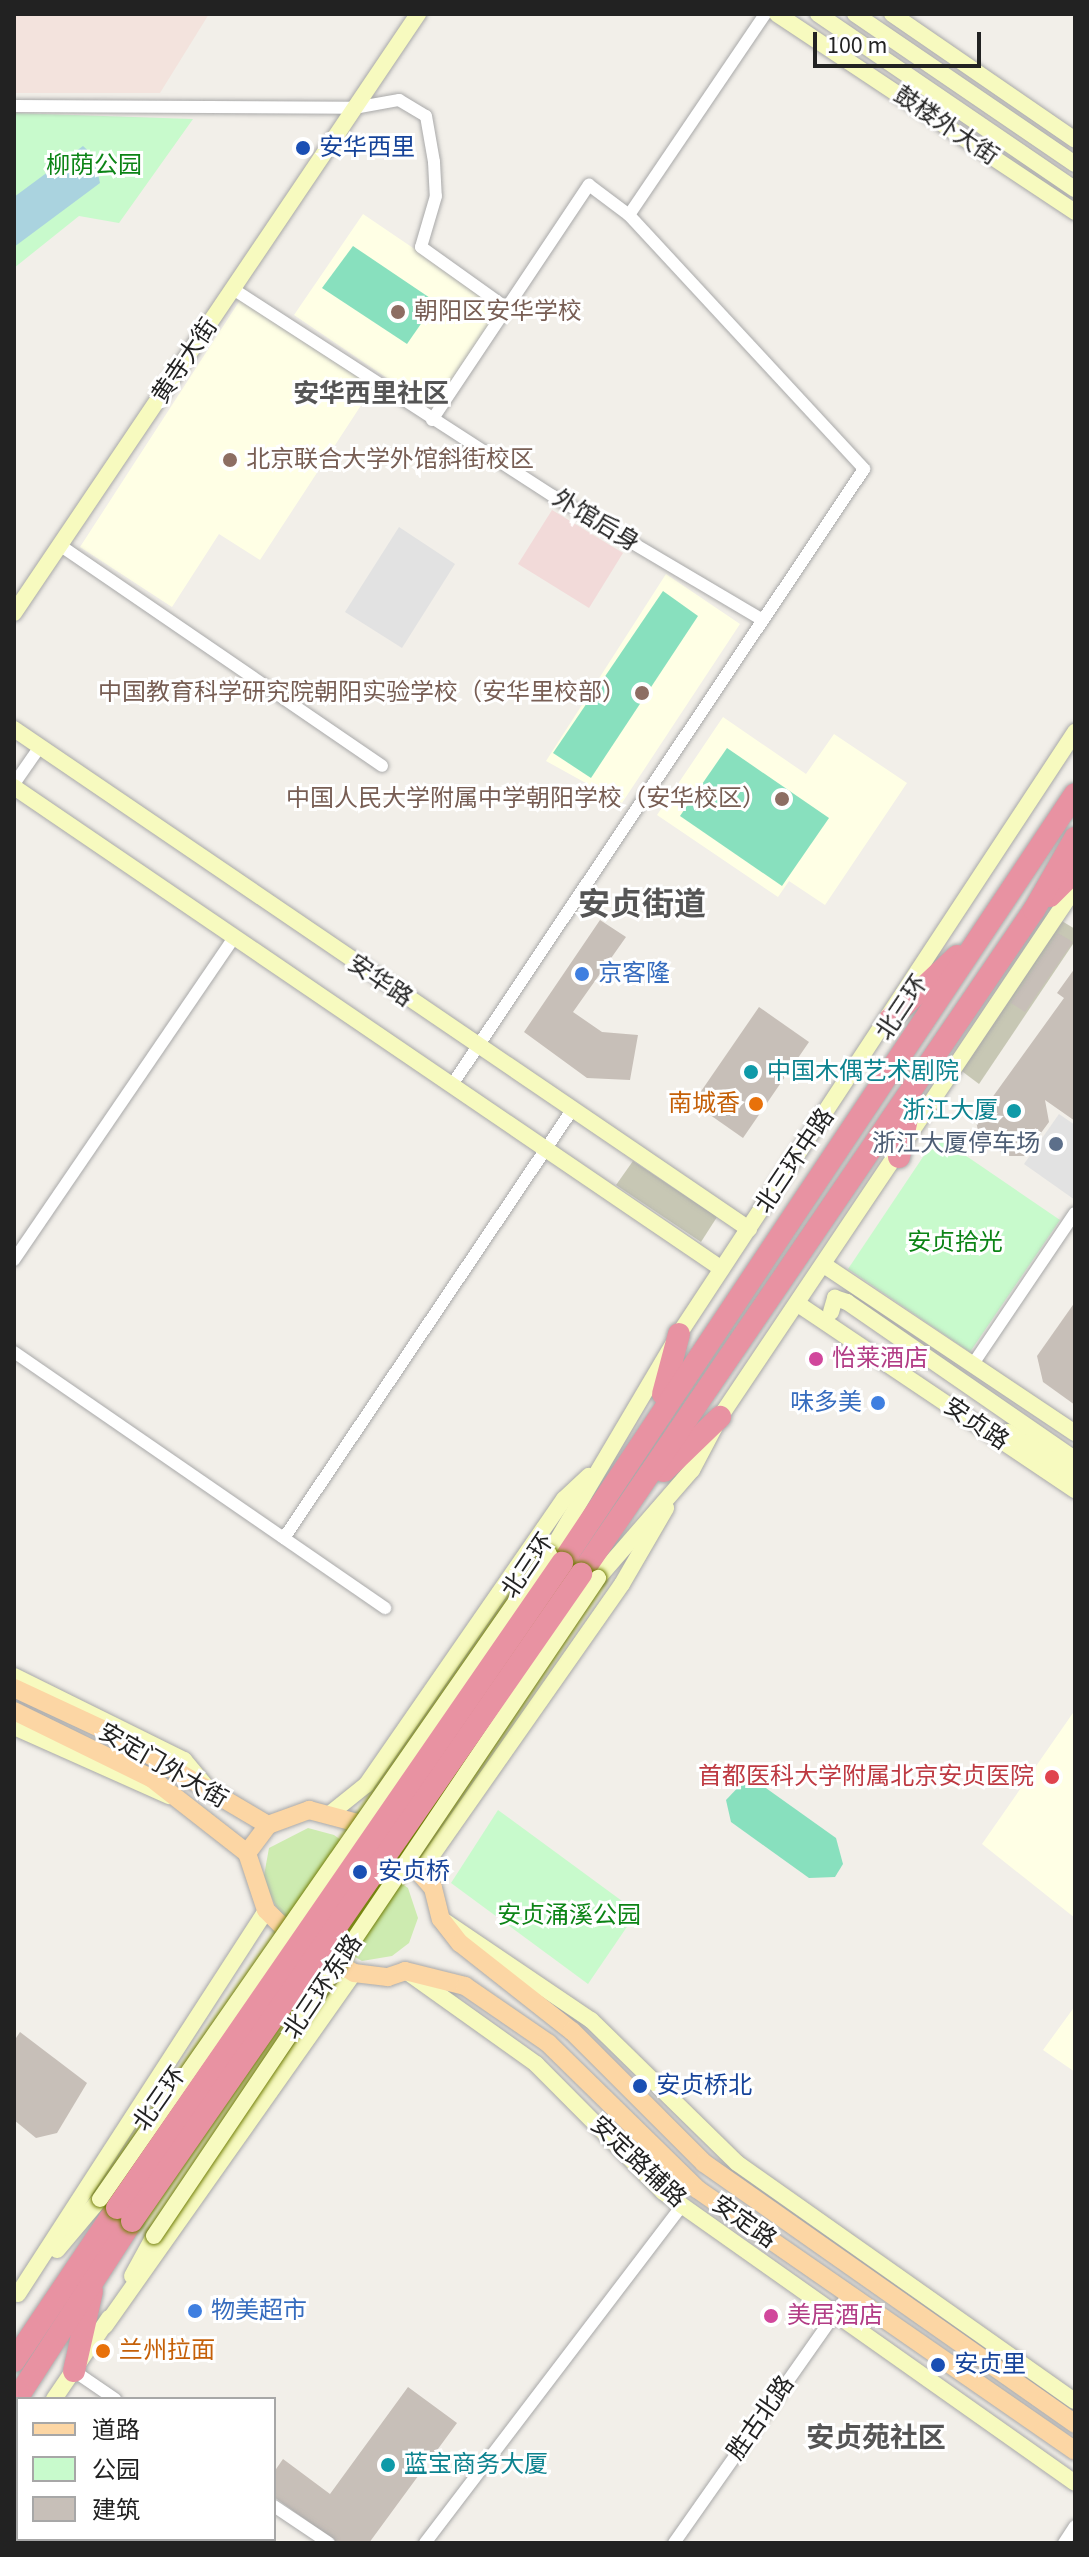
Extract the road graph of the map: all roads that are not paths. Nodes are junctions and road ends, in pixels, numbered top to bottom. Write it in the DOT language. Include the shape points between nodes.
graph roads {
  1 [pos="418,14"];
  2 [pos="765,14"];
  3 [pos="777,14"];
  4 [pos="818,14"];
  5 [pos="855,14"];
  6 [pos="865,14"];
  7 [pos="894,16"];
  8 [pos="14,106"];
  9 [pos="354,108"];
  10 [pos="1075,140"];
  11 [pos="1075,164"];
  12 [pos="1075,189"];
  13 [pos="1075,212"];
  14 [pos="629,215"];
  15 [pos="233,289"];
  16 [pos="508,309"];
  17 [pos="432,420"];
  18 [pos="61,546"];
  19 [pos="14,613"];
  20 [pos="761,619"];
  21 [pos="14,729"];
  22 [pos="1075,732"];
  23 [pos="39,748"];
  24 [pos="382,766"];
  25 [pos="14,786"];
  26 [pos="1075,794"];
  27 [pos="1075,838"];
  28 [pos="1075,871"];
  29 [pos="1075,888"];
  30 [pos="1034,910"];
  31 [pos="978,936"];
  32 [pos="234,937"];
  33 [pos="890,1019"];
  34 [pos="478,1046"];
  35 [pos="452,1085"];
  36 [pos="913,1085"];
  37 [pos="572,1110"];
  38 [pos="546,1149"];
  39 [pos="899,1157"];
  40 [pos="1075,1213"];
  41 [pos="749,1229"];
  42 [pos="14,1260"];
  43 [pos="824,1265"];
  44 [pos="722,1269"];
  45 [pos="801,1299"];
  46 [pos="853,1306"];
  47 [pos="831,1312"];
  48 [pos="900,1315"];
  49 [pos="679,1334"];
  50 [pos="14,1352"];
  51 [pos="973,1364"];
  52 [pos="1041,1410"];
  53 [pos="720,1417"];
  54 [pos="651,1427"];
  55 [pos="1075,1433"];
  56 [pos="1053,1444"];
  57 [pos="1075,1459"];
  58 [pos="602,1464"];
  59 [pos="1049,1466"];
  60 [pos="692,1470"];
  61 [pos="1075,1476"];
  62 [pos="646,1482"];
  63 [pos="1075,1490"];
  64 [pos="284,1538"];
  65 [pos="572,1567"];
  66 [pos="385,1608"];
  67 [pos="14,1676"];
  68 [pos="14,1688"];
  69 [pos="14,1711"];
  70 [pos="14,1727"];
  71 [pos="218,1800"];
  72 [pos="183,1802"];
  73 [pos="331,1813"];
  74 [pos="268,1825"];
  75 [pos="247,1853"];
  76 [pos="421,1871"];
  77 [pos="266,1910"];
  78 [pos="441,1919"];
  79 [pos="405,1971"];
  80 [pos="354,1973"];
  81 [pos="682,2206"];
  82 [pos="116,2210"];
  83 [pos="852,2241"];
  84 [pos="96,2275"];
  85 [pos="874,2281"];
  86 [pos="849,2294"];
  87 [pos="16,2297"];
  88 [pos="835,2312"];
  89 [pos="105,2326"];
  90 [pos="14,2361"];
  91 [pos="74,2371"];
  92 [pos="18,2397"];
  93 [pos="55,2397"];
  94 [pos="112,2397"];
  95 [pos="1075,2401"];
  96 [pos="1075,2424"];
  97 [pos="1075,2451"];
  98 [pos="1075,2483"];
  99 [pos="276,2507"];
  100 [pos="1075,2526"];
  101 [pos="329,2543"];
  102 [pos="425,2543"];
  103 [pos="674,2543"];
  104 [pos="1064,2543"];
  1 -- 9 [label="street, 黄寺大街"];
  2 -- 14 [label="street"];
  3 -- 13 [label="street, 鼓楼外大街"];
  4 -- 12 [label="street, 鼓楼外大街"];
  5 -- 11 [label="street, 鼓楼外大街"];
  6 -- 7 [label="street"];
  7 -- 10 [label="street"];
  8 -- 9 [label="street"];
  9 -- 15 [label="street, 黄寺大街"];
  9 -- 16 [label="street" via="399,100 426,116 436,196 421,247"];
  14 -- 16 [label="street" via="589,185"];
  14 -- 20 [label="street" via="864,469"];
  15 -- 17 [label="street, 外馆后身"];
  15 -- 18 [label="street, 黄寺大街"];
  16 -- 17 [label="street"];
  17 -- 20 [label="street, 外馆后身"];
  18 -- 19 [label="street, 黄寺大街"];
  18 -- 24 [label="street"];
  20 -- 34 [label="street"];
  21 -- 23 [label="street, 安华路"];
  22 -- 33 [label="street, 北三环中路"];
  23 -- 25 [label="street"];
  23 -- 34 [label="street, 安华路"];
  25 -- 32 [label="street, 安华路"];
  26 -- 31 [label="highway, 北三环"];
  27 -- 30 [label="highway, 北三环"];
  28 -- 30 [label="highway"];
  29 -- 39 [label="street"];
  30 -- 36 [label="highway, 北三环"];
  31 -- 33 [label="highway"];
  31 -- 54 [label="highway, 北三环"];
  32 -- 35 [label="street, 安华路"];
  32 -- 42 [label="street"];
  33 -- 41 [label="street, 北三环中路"];
  34 -- 35 [label="street"];
  34 -- 37 [label="street, 安华路"];
  35 -- 38 [label="street, 安华路"];
  36 -- 39 [label="highway"];
  36 -- 62 [label="highway, 北三环"];
  37 -- 38 [label="street"];
  37 -- 41 [label="street, 安华路"];
  38 -- 44 [label="street, 安华路"];
  38 -- 64 [label="street"];
  39 -- 43 [label="street"];
  40 -- 51 [label="street"];
  41 -- 44 [label="street, 北三环中路"];
  43 -- 45 [label="street"];
  43 -- 48 [label="street, 安贞路"];
  44 -- 49 [label="street, 北三环中路"];
  45 -- 47 [label="street, 安贞路"];
  45 -- 53 [label="street"];
  45 -- 59 [label="street, 安贞路"];
  46 -- 47 [label="street" via="835,1298"];
  46 -- 48 [label="street"];
  46 -- 56 [label="street, 安贞路"];
  47 -- 59 [label="street, 安贞路"];
  48 -- 51 [label="street, 安贞路"];
  49 -- 54 [label="highway" via="677,1357"];
  49 -- 58 [label="street, 北三环中路"];
  50 -- 64 [label="street"];
  51 -- 52 [label="street, 安贞路"];
  52 -- 55 [label="street, 安贞路"];
  52 -- 56 [label="street"];
  53 -- 60 [label="street"];
  53 -- 62 [label="highway"];
  54 -- 65 [label="highway, 北三环"];
  56 -- 57 [label="street, 安贞路"];
  58 -- 65 [label="street, 北三环中路"];
  58 -- 73 [label="street" via="564,1499 366,1785"];
  59 -- 61 [label="street, 安贞路"];
  59 -- 63 [label="street, 安贞路"];
  60 -- 65 [label="street"];
  60 -- 76 [label="street" via="622,1584"];
  62 -- 65 [label="highway, 北三环"];
  64 -- 66 [label="street"];
  65 -- 82 [label="highway, 北三环, bridge"];
  65 -- 82 [label="street, bridge"];
  65 -- 89 [label="street, 北三环东路, bridge" via="154,2236"];
  67 -- 71 [label="street" via="95,1711 184,1760"];
  68 -- 71 [label="main road, 安定门外大街" via="119,1737"];
  69 -- 72 [label="main road, 安定门外大街" via="119,1761"];
  70 -- 72 [label="street"];
  71 -- 74 [label="main road, 安定门外大街"];
  72 -- 75 [label="main road, 安定门外大街"];
  73 -- 74 [label="main road" via="289,1813"];
  73 -- 76 [label="main road" via="354,1822"];
  74 -- 75 [label="main road"];
  75 -- 77 [label="main road"];
  76 -- 78 [label="main road, 安定路" via="433,1888"];
  77 -- 80 [label="main road"];
  77 -- 87 [label="street"];
  78 -- 83 [label="street" via="556,1991 737,2163"];
  78 -- 85 [label="main road, 安定路" via="456,1938 572,2031 704,2163"];
  79 -- 80 [label="main road, 安定路" via="388,1977"];
  79 -- 81 [label="street, 安定路辅路" via="536,2064"];
  79 -- 86 [label="main road, 安定路" via="465,1986 548,2043 697,2189"];
  80 -- 89 [label="street"];
  81 -- 88 [label="street, 安定路辅路"];
  81 -- 102 [label="street"];
  82 -- 84 [label="highway, 北三环"];
  82 -- 87 [label="street"];
  82 -- 90 [label="highway, 北三环"];
  83 -- 85 [label="street"];
  83 -- 95 [label="street"];
  84 -- 91 [label="highway"];
  84 -- 92 [label="highway, 北三环"];
  85 -- 96 [label="main road, 安定路"];
  86 -- 88 [label="street, 胜古北路"];
  86 -- 97 [label="main road, 安定路"];
  88 -- 98 [label="street, 安定路辅路"];
  88 -- 103 [label="street, 胜古北路"];
  89 -- 91 [label="street, 北三环东路"];
  91 -- 93 [label="street, 北三环东路"];
  91 -- 94 [label="street"];
  99 -- 101 [label="street"];
  100 -- 104 [label="street"];
}
